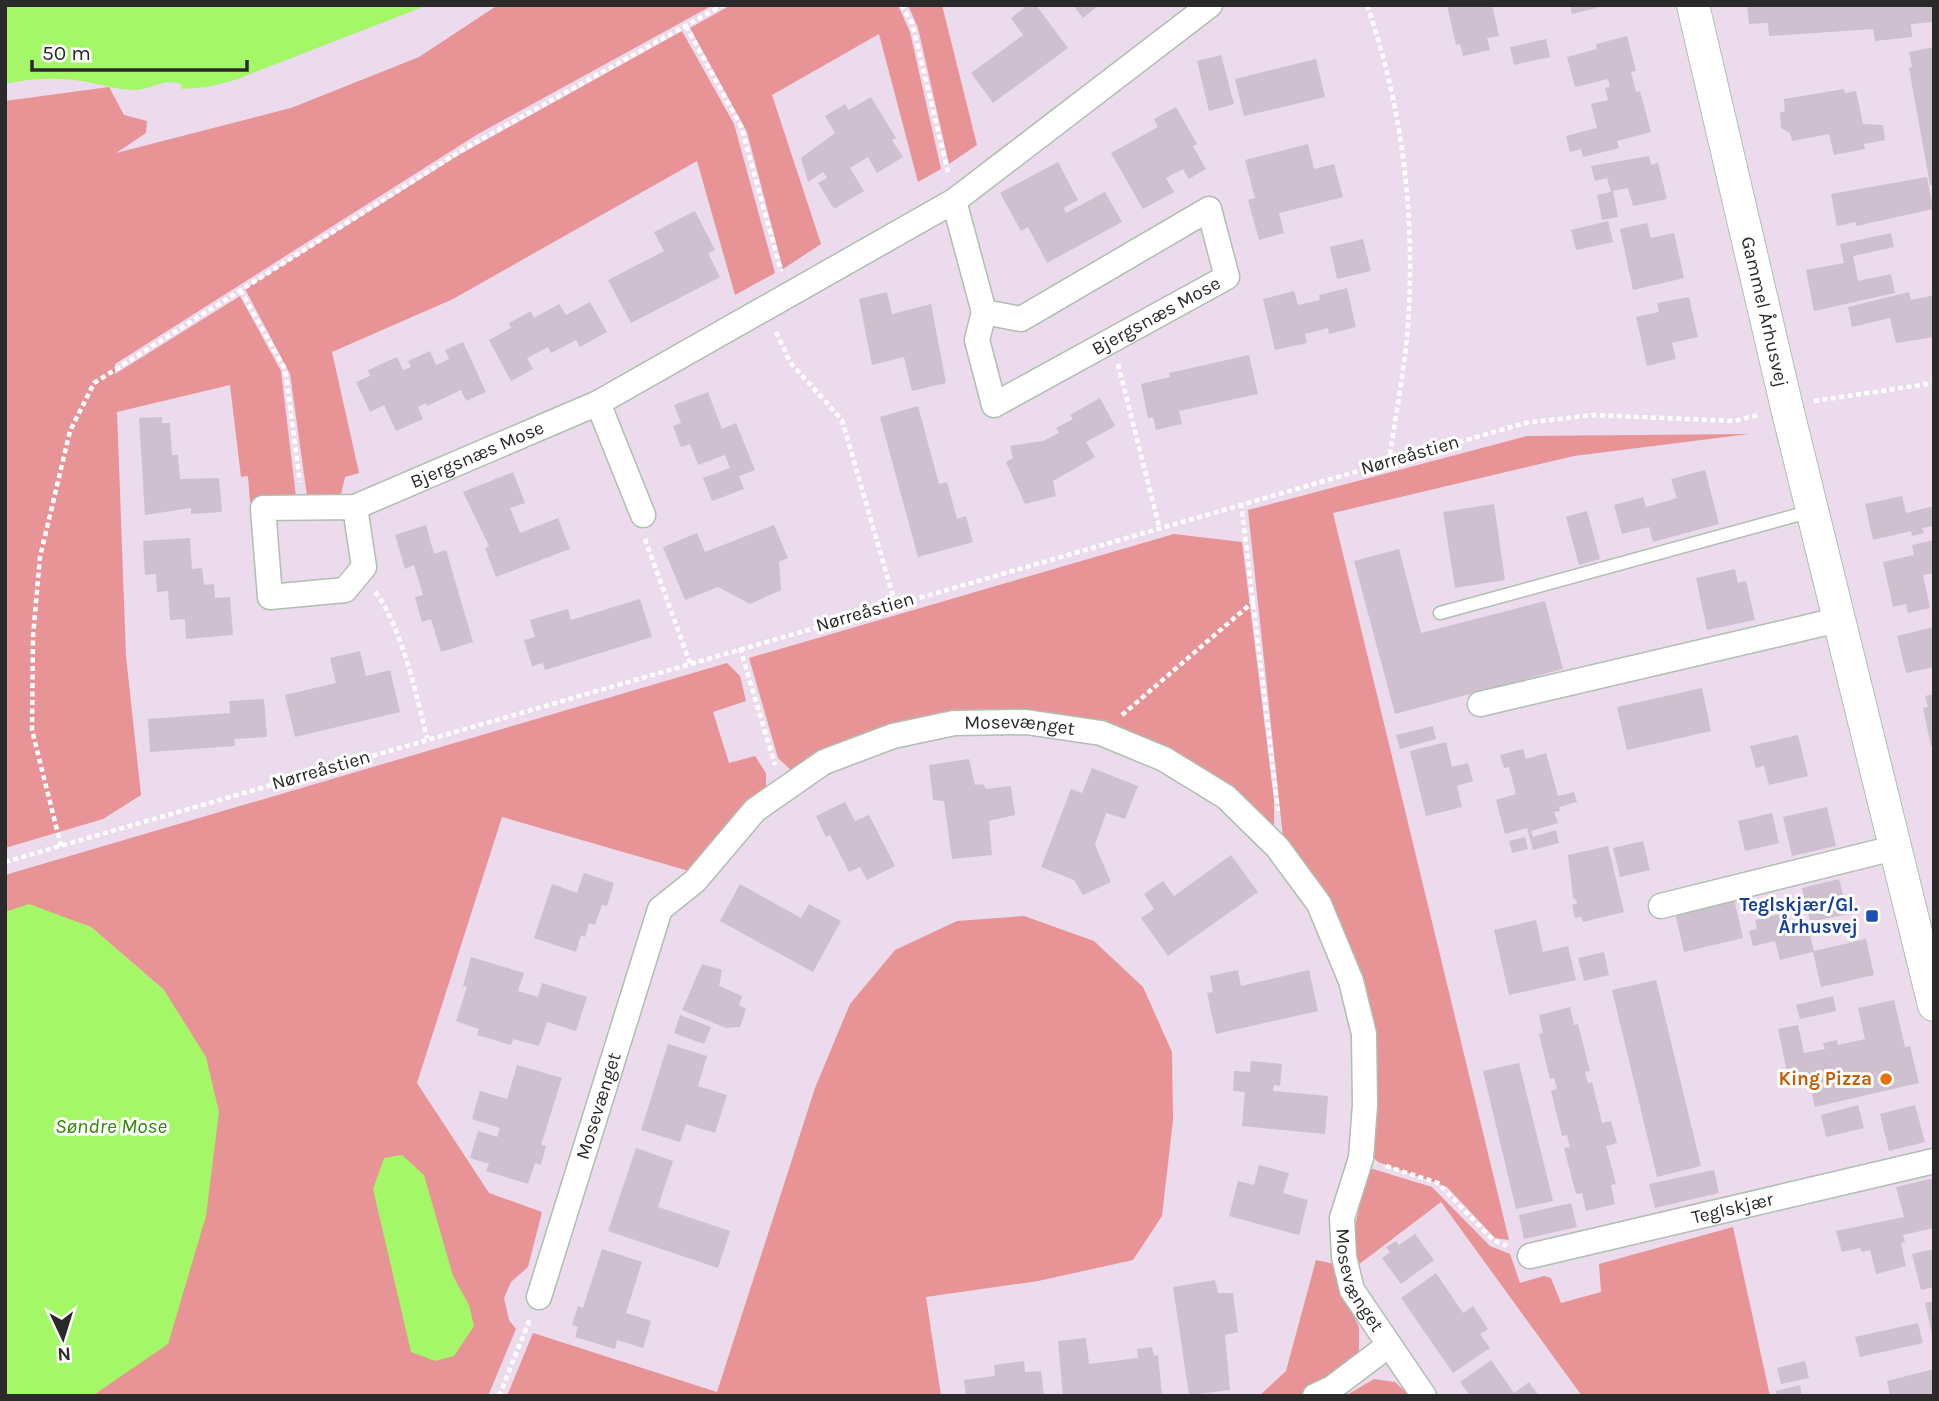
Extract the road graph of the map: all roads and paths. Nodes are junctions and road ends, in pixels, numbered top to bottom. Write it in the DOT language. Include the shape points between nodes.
graph roads {
  1 [pos="723,5"];
  2 [pos="901,5"];
  3 [pos="1210,5"];
  4 [pos="1367,5"];
  5 [pos="1693,5"];
  6 [pos="686,26"];
  7 [pos="959,165"];
  8 [pos="948,173"];
  9 [pos="936,180"];
  10 [pos="954,201"];
  11 [pos="794,268"];
  12 [pos="240,290"];
  13 [pos="765,309"];
  14 [pos="984,312"];
  15 [pos="1112,340"];
  16 [pos="1934,383"];
  17 [pos="1830,397"];
  18 [pos="597,403"];
  19 [pos="1734,421"];
  20 [pos="1389,461"];
  21 [pos="1241,503"];
  22 [pos="304,506"];
  23 [pos="355,507"];
  24 [pos="1812,511"];
  25 [pos="643,515"];
  26 [pos="1159,526"];
  27 [pos="359,573"];
  28 [pos="1254,601"];
  29 [pos="895,603"];
  30 [pos="1440,613"];
  31 [pos="1838,620"];
  32 [pos="740,648"];
  33 [pos="690,663"];
  34 [pos="1480,704"];
  35 [pos="1101,733"];
  36 [pos="427,738"];
  37 [pos="783,791"];
  38 [pos="61,846"];
  39 [pos="1278,848"];
  40 [pos="1894,848"];
  41 [pos="5,862"];
  42 [pos="1661,906"];
  43 [pos="1934,1005"];
  44 [pos="1361,1158"];
  45 [pos="1934,1161"];
  46 [pos="1530,1255"];
  47 [pos="539,1297"];
  48 [pos="1388,1345"];
  49 [pos="499,1396"];
  50 [pos="1315,1396"];
  51 [pos="1424,1396"];
  1 -- 6 [label="path"];
  2 -- 8 [label="path" via="912,23"];
  3 -- 10 [label="street, Bjergsnæs Mose"];
  4 -- 20 [label="path" via="1401,136 1409,204 1409,310"];
  5 -- 24 [label="street, Gammel Århusvej"];
  6 -- 11 [label="path" via="741,125 782,275"];
  6 -- 12 [label="path" via="464,149"];
  7 -- 8 [label="path"];
  8 -- 9 [label="path"];
  8 -- 10 [label="path"];
  10 -- 13 [label="street, Bjergsnæs Mose"];
  10 -- 14 [label="street, Bjergsnæs Mose"];
  12 -- 22 [label="path" via="285,369"];
  12 -- 38 [label="path" via="94,383 70,431 40,557 33,636 32,730"];
  13 -- 18 [label="street, Bjergsnæs Mose"];
  13 -- 29 [label="path" via="790,362 842,420"];
  14 -- 15 [label="street, Bjergsnæs Mose" via="977,340 994,405"];
  14 -- 15 [label="street, Bjergsnæs Mose" via="1021,319 1209,209 1227,277"];
  15 -- 26 [label="path"];
  16 -- 17 [label="path"];
  18 -- 23 [label="street, Bjergsnæs Mose"];
  18 -- 25 [label="street"];
  19 -- 20 [label="path, Nørreåstien" via="1566,418 1525,423"];
  20 -- 21 [label="path, Nørreåstien"];
  21 -- 26 [label="path, Nørreåstien"];
  21 -- 28 [label="path"];
  22 -- 23 [label="street, Bjergsnæs Mose"];
  22 -- 27 [label="street, Bjergsnæs Mose" via="263,508 270,597 345,590"];
  23 -- 27 [label="street" via="364,567"];
  24 -- 30 [label="lane"];
  24 -- 31 [label="street, Gammel Århusvej"];
  25 -- 33 [label="path" via="641,530"];
  26 -- 29 [label="path, Nørreåstien"];
  27 -- 36 [label="path" via="386,606"];
  28 -- 35 [label="path"];
  28 -- 39 [label="path" via="1278,803"];
  29 -- 32 [label="path, Nørreåstien"];
  31 -- 34 [label="street"];
  31 -- 40 [label="street, Gammel Århusvej"];
  32 -- 33 [label="path, Nørreåstien"];
  32 -- 37 [label="path"];
  33 -- 36 [label="path, Nørreåstien"];
  35 -- 37 [label="street, Mosevænget" via="1026,722 954,723 893,736 824,762"];
  35 -- 39 [label="street, Mosevænget" via="1164,759 1226,797"];
  36 -- 38 [label="path, Nørreåstien"];
  37 -- 47 [label="street, Mosevænget" via="755,810 695,881 660,909"];
  38 -- 41 [label="path, Nørreåstien"];
  39 -- 44 [label="street, Mosevænget" via="1319,904 1351,981 1364,1034"];
  40 -- 42 [label="street"];
  40 -- 43 [label="street, Gammel Århusvej"];
  44 -- 46 [label="path" via="1438,1183 1493,1240"];
  44 -- 48 [label="street, Mosevænget" via="1342,1218 1344,1256 1352,1290"];
  45 -- 46 [label="street, Teglskjær"];
  47 -- 49 [label="path"];
  48 -- 50 [label="street, Mosevænget"];
  48 -- 51 [label="street, Mosevænget"];
}
